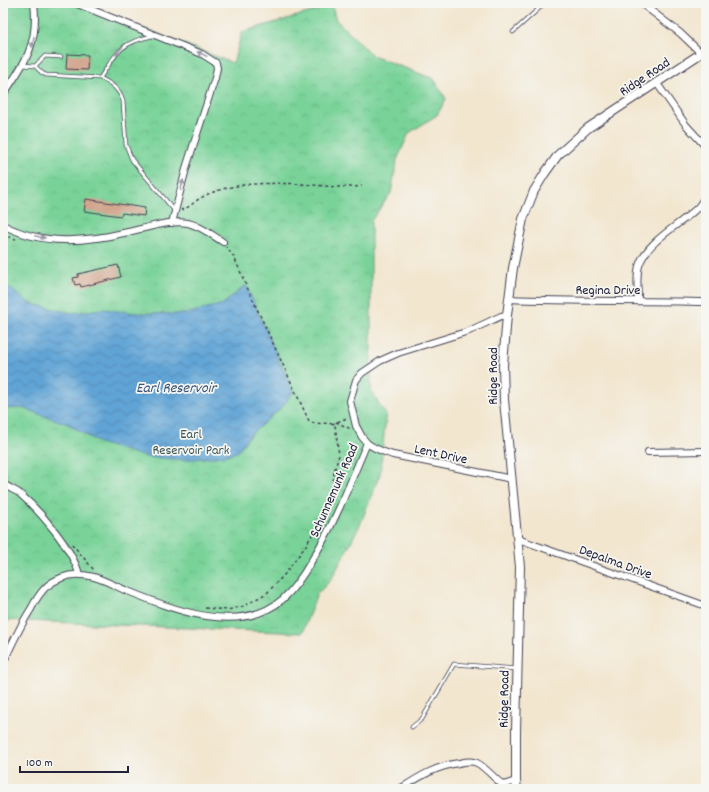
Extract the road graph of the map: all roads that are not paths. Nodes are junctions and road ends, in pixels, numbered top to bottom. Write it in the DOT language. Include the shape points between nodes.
graph roads {
  1 [pos="34,3"];
  2 [pos="75,3"];
  3 [pos="545,3"];
  4 [pos="641,3"];
  5 [pos="513,32"];
  6 [pos="154,35"];
  7 [pos="704,52"];
  8 [pos="61,57"];
  9 [pos="23,65"];
  10 [pos="35,66"];
  11 [pos="100,78"];
  12 [pos="656,82"];
  13 [pos="3,95"];
  14 [pos="706,147"];
  15 [pos="706,195"];
  16 [pos="176,211"];
  17 [pos="172,223"];
  18 [pos="3,225"];
  19 [pos="223,242"];
  20 [pos="509,299"];
  21 [pos="638,300"];
  22 [pos="706,302"];
  23 [pos="507,315"];
  24 [pos="367,442"];
  25 [pos="706,451"];
  26 [pos="648,452"];
  27 [pos="512,480"];
  28 [pos="3,484"];
  29 [pos="518,539"];
  30 [pos="79,574"];
  31 [pos="706,606"];
  32 [pos="3,663"];
  33 [pos="517,669"];
  34 [pos="412,727"];
  35 [pos="516,785"];
  36 [pos="501,787"];
  37 [pos="400,789"];
  1 -- 9 [label="street, one-way" via="35,32"];
  2 -- 6 [label="street"];
  3 -- 5 [label="lane"];
  4 -- 7 [label="street"];
  6 -- 11 [label="lane, one-way" via="123,46"];
  16 -- 6 [label="street, one-way" via="187,165 217,68 214,61 202,54"];
  7 -- 12 [label="street, Ridge Road"];
  8 -- 10 [label="lane" via="45,56"];
  9 -- 10 [label="lane"];
  9 -- 13 [label="street"];
  10 -- 11 [label="lane" via="46,75"];
  11 -- 16 [label="lane" via="116,87 121,95 126,145 132,160"];
  12 -- 14 [label="street" via="686,125"];
  12 -- 20 [label="street, Ridge Road" via="588,128 558,155 545,173 534,191 523,219"];
  15 -- 21 [label="street" via="697,209 646,252 638,277"];
  16 -- 17 [label="street"];
  18 -- 17 [label="street, one-way" via="24,234 69,241 90,240"];
  17 -- 19 [label="street" via="199,226"];
  20 -- 21 [label="street, Regina Drive"];
  20 -- 23 [label="street, Ridge Road"];
  21 -- 22 [label="street, Regina Drive"];
  23 -- 24 [label="street, Schunnemunk Road" via="469,331 398,353 362,373 356,380 350,401 356,426"];
  23 -- 27 [label="street, Ridge Road" via="503,365 504,400"];
  24 -- 27 [label="street, Lent Drive" via="370,446 393,455"];
  24 -- 30 [label="street, Schunnemunk Road" via="333,524 303,576 283,598 265,610 248,616 222,618 199,615"];
  25 -- 26 [label="street"];
  27 -- 29 [label="street, Ridge Road"];
  28 -- 30 [label="street" via="18,493 40,514 69,552"];
  29 -- 31 [label="street, Depalma Drive"];
  29 -- 33 [label="street, Ridge Road" via="520,567"];
  30 -- 32 [label="street, Schunnemunk Road" via="68,575 46,587 18,630"];
  33 -- 34 [label="lane" via="454,664 422,719"];
  33 -- 35 [label="street, Ridge Road"];
  35 -- 36 [label="street"];
  36 -- 37 [label="street" via="476,763 467,761 448,764"];
}
